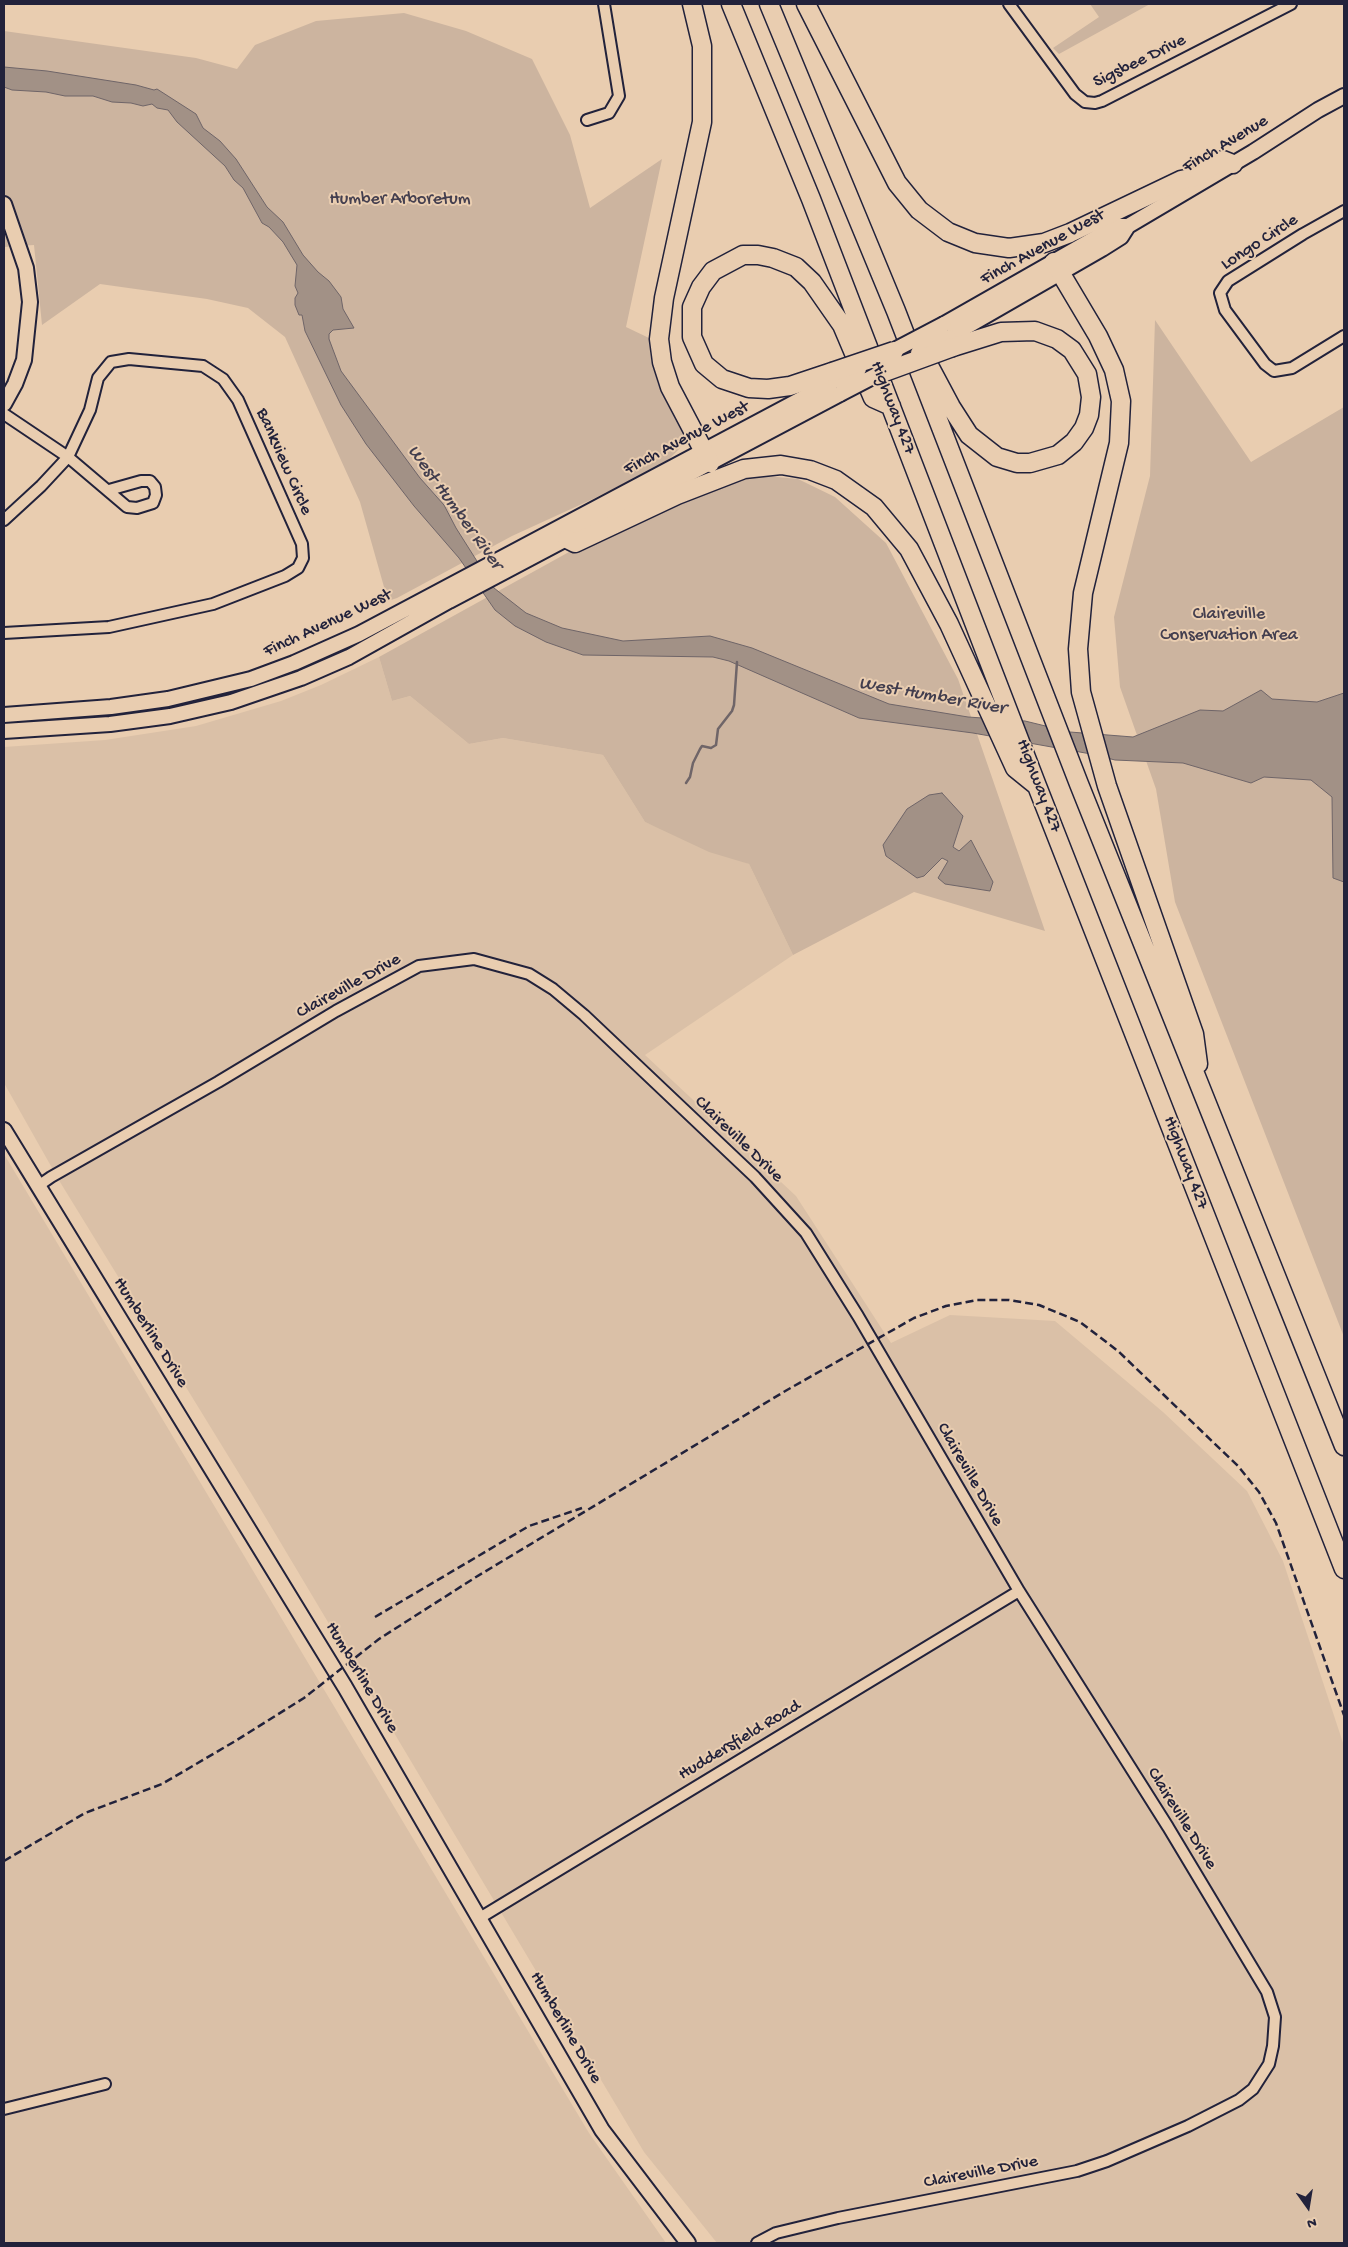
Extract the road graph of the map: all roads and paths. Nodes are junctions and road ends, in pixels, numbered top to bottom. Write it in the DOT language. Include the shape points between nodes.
graph roads {
  1 [pos="604,4"];
  2 [pos="692,4"];
  3 [pos="731,4"];
  4 [pos="770,4"];
  5 [pos="806,4"];
  6 [pos="1009,4"];
  7 [pos="1291,4"];
  8 [pos="1344,96"];
  9 [pos="587,120"];
  10 [pos="1233,164"];
  11 [pos="4,204"];
  12 [pos="1344,212"];
  13 [pos="1128,226"];
  14 [pos="1057,268"];
  15 [pos="896,311"];
  16 [pos="949,336"];
  17 [pos="1344,336"];
  18 [pos="894,351"];
  19 [pos="882,373"];
  20 [pos="836,383"];
  21 [pos="4,404"];
  22 [pos="891,406"];
  23 [pos="4,414"];
  24 [pos="68,457"];
  25 [pos="706,458"];
  26 [pos="109,490"];
  27 [pos="4,520"];
  28 [pos="567,539"];
  29 [pos="518,558"];
  30 [pos="445,596"];
  31 [pos="4,633"];
  32 [pos="4,715"];
  33 [pos="4,731"];
  34 [pos="1038,786"];
  35 [pos="1202,1090"];
  36 [pos="4,1130"];
  37 [pos="38,1186"];
  38 [pos="1344,1446"];
  39 [pos="1344,1569"];
  40 [pos="1018,1591"];
  41 [pos="478,1919"];
  42 [pos="105,2084"];
  43 [pos="4,2109"];
  44 [pos="688,2243"];
  45 [pos="758,2243"];
  1 -- 9 [label="street" via="619,96 609,113"];
  2 -- 25 [label="highway" via="702,46 702,122 664,298 659,339 670,387"];
  3 -- 22 [label="highway, Highway 427"];
  4 -- 15 [label="highway"];
  5 -- 10 [label="highway" via="898,183 919,210 948,232 976,243 1009,248 1044,243 1181,180 1195,177 1223,160"];
  6 -- 7 [label="street, Sigsbee Drive" via="1075,94 1085,102 1095,103"];
  8 -- 10 [label="main road, Finch Avenue"];
  10 -- 13 [label="main road, Finch Avenue"];
  11 -- 21 [label="main road" via="26,268 30,302 24,360"];
  12 -- 17 [label="street, Longo Circle" via="1228,281 1220,293 1225,310 1265,364 1274,371 1292,368"];
  13 -- 14 [label="main road, Finch Avenue West" via="1121,237 1098,244"];
  14 -- 16 [label="main road, Finch Avenue West"];
  14 -- 35 [label="highway" via="1098,336 1114,370 1121,401 1119,443 1083,593 1078,649 1081,692 1107,786 1194,1034"];
  15 -- 16 [label="highway" via="970,435 997,457 1030,463 1058,455 1074,442 1089,415 1091,397 1087,374 1072,350 1057,339 1035,332"];
  15 -- 35 [label="highway"];
  16 -- 18 [label="main road, Finch Avenue West, bridge"];
  16 -- 19 [label="highway, bridge"];
  18 -- 20 [label="highway, bridge"];
  19 -- 20 [label="main road, Finch Avenue West, bridge"];
  20 -- 22 [label="highway" via="768,389 749,388 722,379 704,364 692,337 692,307 701,287 714,271 743,255 774,258 796,267 812,282 842,325 873,398"];
  20 -- 25 [label="main road, Finch Avenue West"];
  22 -- 34 [label="highway, Highway 427"];
  23 -- 24 [label="street"];
  24 -- 26 [label="street"];
  24 -- 27 [label="street, Bankview Circle"];
  24 -- 31 [label="street, Bankview Circle" via="90,410 98,378 111,362 129,359 203,366 223,379 238,400 302,544 304,558 298,568 285,576 213,604 109,627"];
  25 -- 28 [label="main road, Finch Avenue West"];
  25 -- 29 [label="main road, Finch Avenue West"];
  28 -- 29 [label="main road, Finch Avenue West"];
  28 -- 34 [label="highway" via="575,543 677,494 744,469 781,466 810,470 836,480 874,507 909,549 929,584 1016,768"];
  29 -- 30 [label="main road, Finch Avenue West"];
  30 -- 32 [label="main road, Finch Avenue West" via="312,656 234,684 142,704"];
  30 -- 33 [label="main road, Finch Avenue West" via="366,648 278,687 231,702 134,721"];
  34 -- 39 [label="highway, Highway 427"];
  35 -- 38 [label="highway"];
  36 -- 37 [label="main road, Humberline Drive"];
  37 -- 40 [label="street, Claireville Drive" via="336,1010 419,966 474,959 529,974 584,1015 755,1177 806,1233"];
  37 -- 41 [label="main road, Humberline Drive" via="337,1673"];
  40 -- 41 [label="street, Huddersfield Road"];
  40 -- 45 [label="street, Claireville Drive" via="1168,1827 1267,1992 1275,2018 1269,2064 1252,2089 1239,2100 1107,2161 1077,2171 838,2218 776,2233"];
  41 -- 44 [label="main road, Humberline Drive" via="602,2130"];
  42 -- 43 [label="street"];
}
